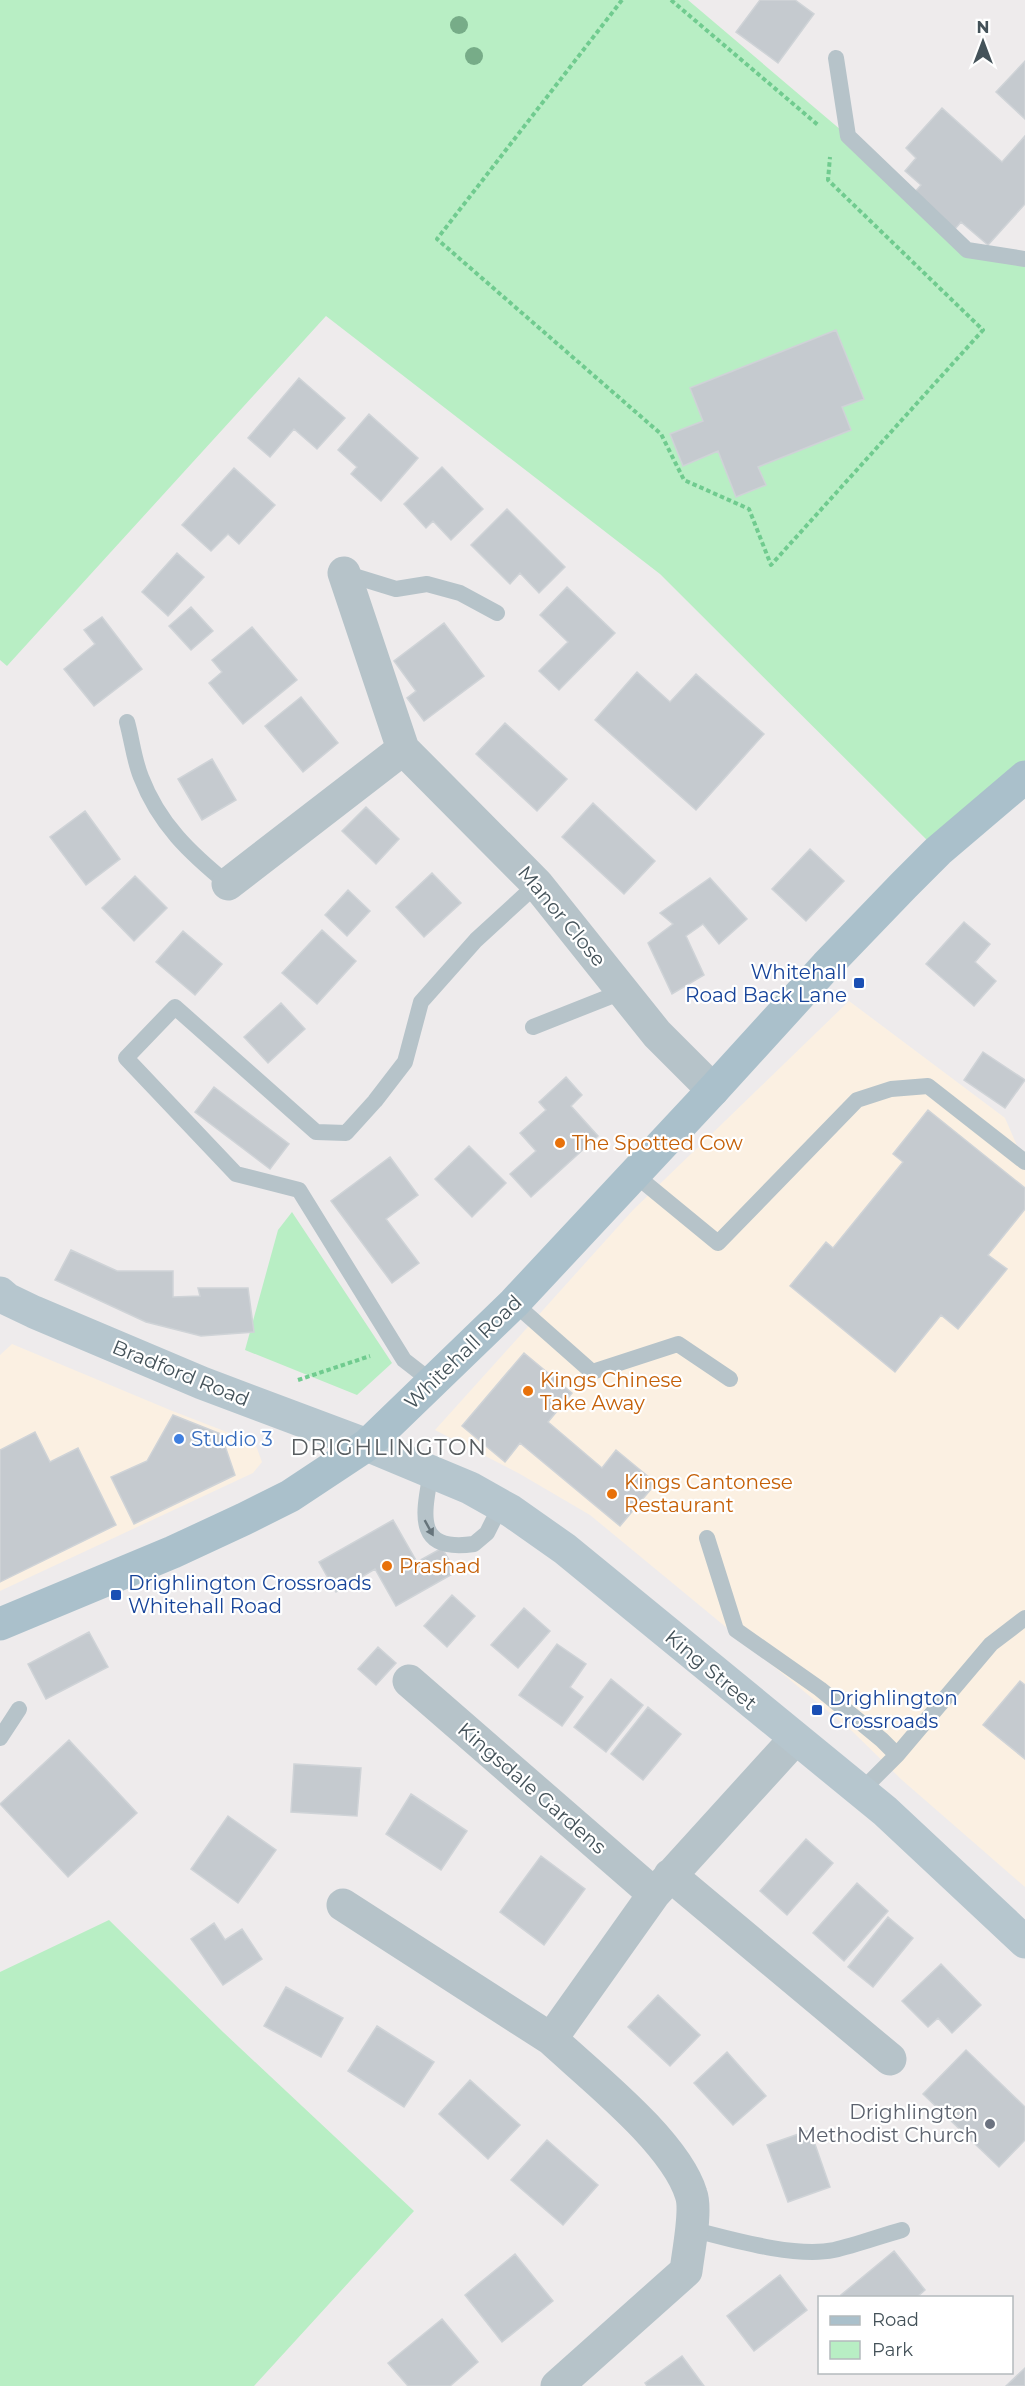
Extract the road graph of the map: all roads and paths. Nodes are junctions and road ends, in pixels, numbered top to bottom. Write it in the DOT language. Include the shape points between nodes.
graph roads {
  1 [pos="622,0"];
  2 [pos="671,0"];
  3 [pos="836,58"];
  4 [pos="821,128"];
  5 [pos="830,152"];
  6 [pos="1025,259"];
  7 [pos="344,573"];
  8 [pos="497,613"];
  9 [pos="128,722"];
  10 [pos="403,749"];
  11 [pos="1025,777"];
  12 [pos="228,884"];
  13 [pos="537,884"];
  14 [pos="624,991"];
  15 [pos="533,1027"];
  16 [pos="713,1090"];
  17 [pos="1025,1162"];
  18 [pos="634,1174"];
  19 [pos="2,1300"];
  20 [pos="514,1303"];
  21 [pos="396,1347"];
  22 [pos="730,1379"];
  23 [pos="297,1380"];
  24 [pos="431,1381"];
  25 [pos="366,1444"];
  26 [pos="431,1472"];
  27 [pos="501,1505"];
  28 [pos="707,1538"];
  29 [pos="1025,1618"];
  30 [pos="0,1624"];
  31 [pos="409,1681"];
  32 [pos="19,1709"];
  33 [pos="0,1738"];
  34 [pos="795,1739"];
  35 [pos="897,1755"];
  36 [pos="860,1792"];
  37 [pos="662,1884"];
  38 [pos="343,1905"];
  39 [pos="1025,1941"];
  40 [pos="552,2039"];
  41 [pos="890,2059"];
  42 [pos="691,2229"];
  43 [pos="902,2230"];
  44 [pos="559,2386"];
  1 -- 5 [label="path" via="437,239 662,435 684,480 749,509 771,565 983,330 828,180"];
  2 -- 4 [label="path"];
  3 -- 6 [label="lane" via="848,136 967,250"];
  7 -- 8 [label="lane" via="396,589 428,584 460,593"];
  7 -- 10 [label="street, Manor Close"];
  9 -- 12 [label="lane" via="140,775 156,807 175,836"];
  10 -- 12 [label="street"];
  10 -- 13 [label="street, Manor Close"];
  11 -- 16 [label="main road, Whitehall Road" via="938,851 825,966"];
  13 -- 14 [label="street, Manor Close"];
  13 -- 21 [label="lane" via="476,939 421,1002 405,1062 346,1133 316,1132 175,1007 126,1058 236,1174 299,1190"];
  14 -- 15 [label="lane"];
  14 -- 16 [label="street, Manor Close" via="657,1034"];
  16 -- 18 [label="main road, Whitehall Road"];
  17 -- 18 [label="lane" via="928,1086 891,1089 857,1100 718,1243"];
  18 -- 20 [label="main road, Whitehall Road"];
  19 -- 25 [label="main road, Bradford Road" via="202,1383"];
  20 -- 22 [label="lane" via="592,1372 678,1344"];
  20 -- 24 [label="main road, Whitehall Road"];
  21 -- 23 [label="path"];
  21 -- 24 [label="lane" via="404,1360"];
  24 -- 25 [label="main road, Whitehall Road"];
  25 -- 26 [label="main road, King Street"];
  25 -- 30 [label="main road, Whitehall Road" via="290,1496 244,1519"];
  26 -- 27 [label="main road, King Street"];
  26 -- 27 [label="lane, one-way" via="423,1516 425,1526 436,1539 474,1544 487,1533"];
  27 -- 34 [label="main road, King Street" via="565,1549"];
  28 -- 35 [label="lane" via="736,1630 820,1689"];
  29 -- 35 [label="lane" via="991,1644"];
  31 -- 37 [label="street, Kingsdale Gardens"];
  32 -- 33 [label="lane"];
  34 -- 36 [label="main road, King Street"];
  34 -- 37 [label="street"];
  35 -- 36 [label="lane"];
  36 -- 39 [label="main road, King Street"];
  37 -- 40 [label="street"];
  37 -- 41 [label="street, Kingsdale Gardens"];
  38 -- 40 [label="street"];
  40 -- 42 [label="street" via="656,2136 692,2195"];
  42 -- 43 [label="lane" via="763,2246 800,2250 832,2250"];
  42 -- 44 [label="street" via="686,2271"];
}
